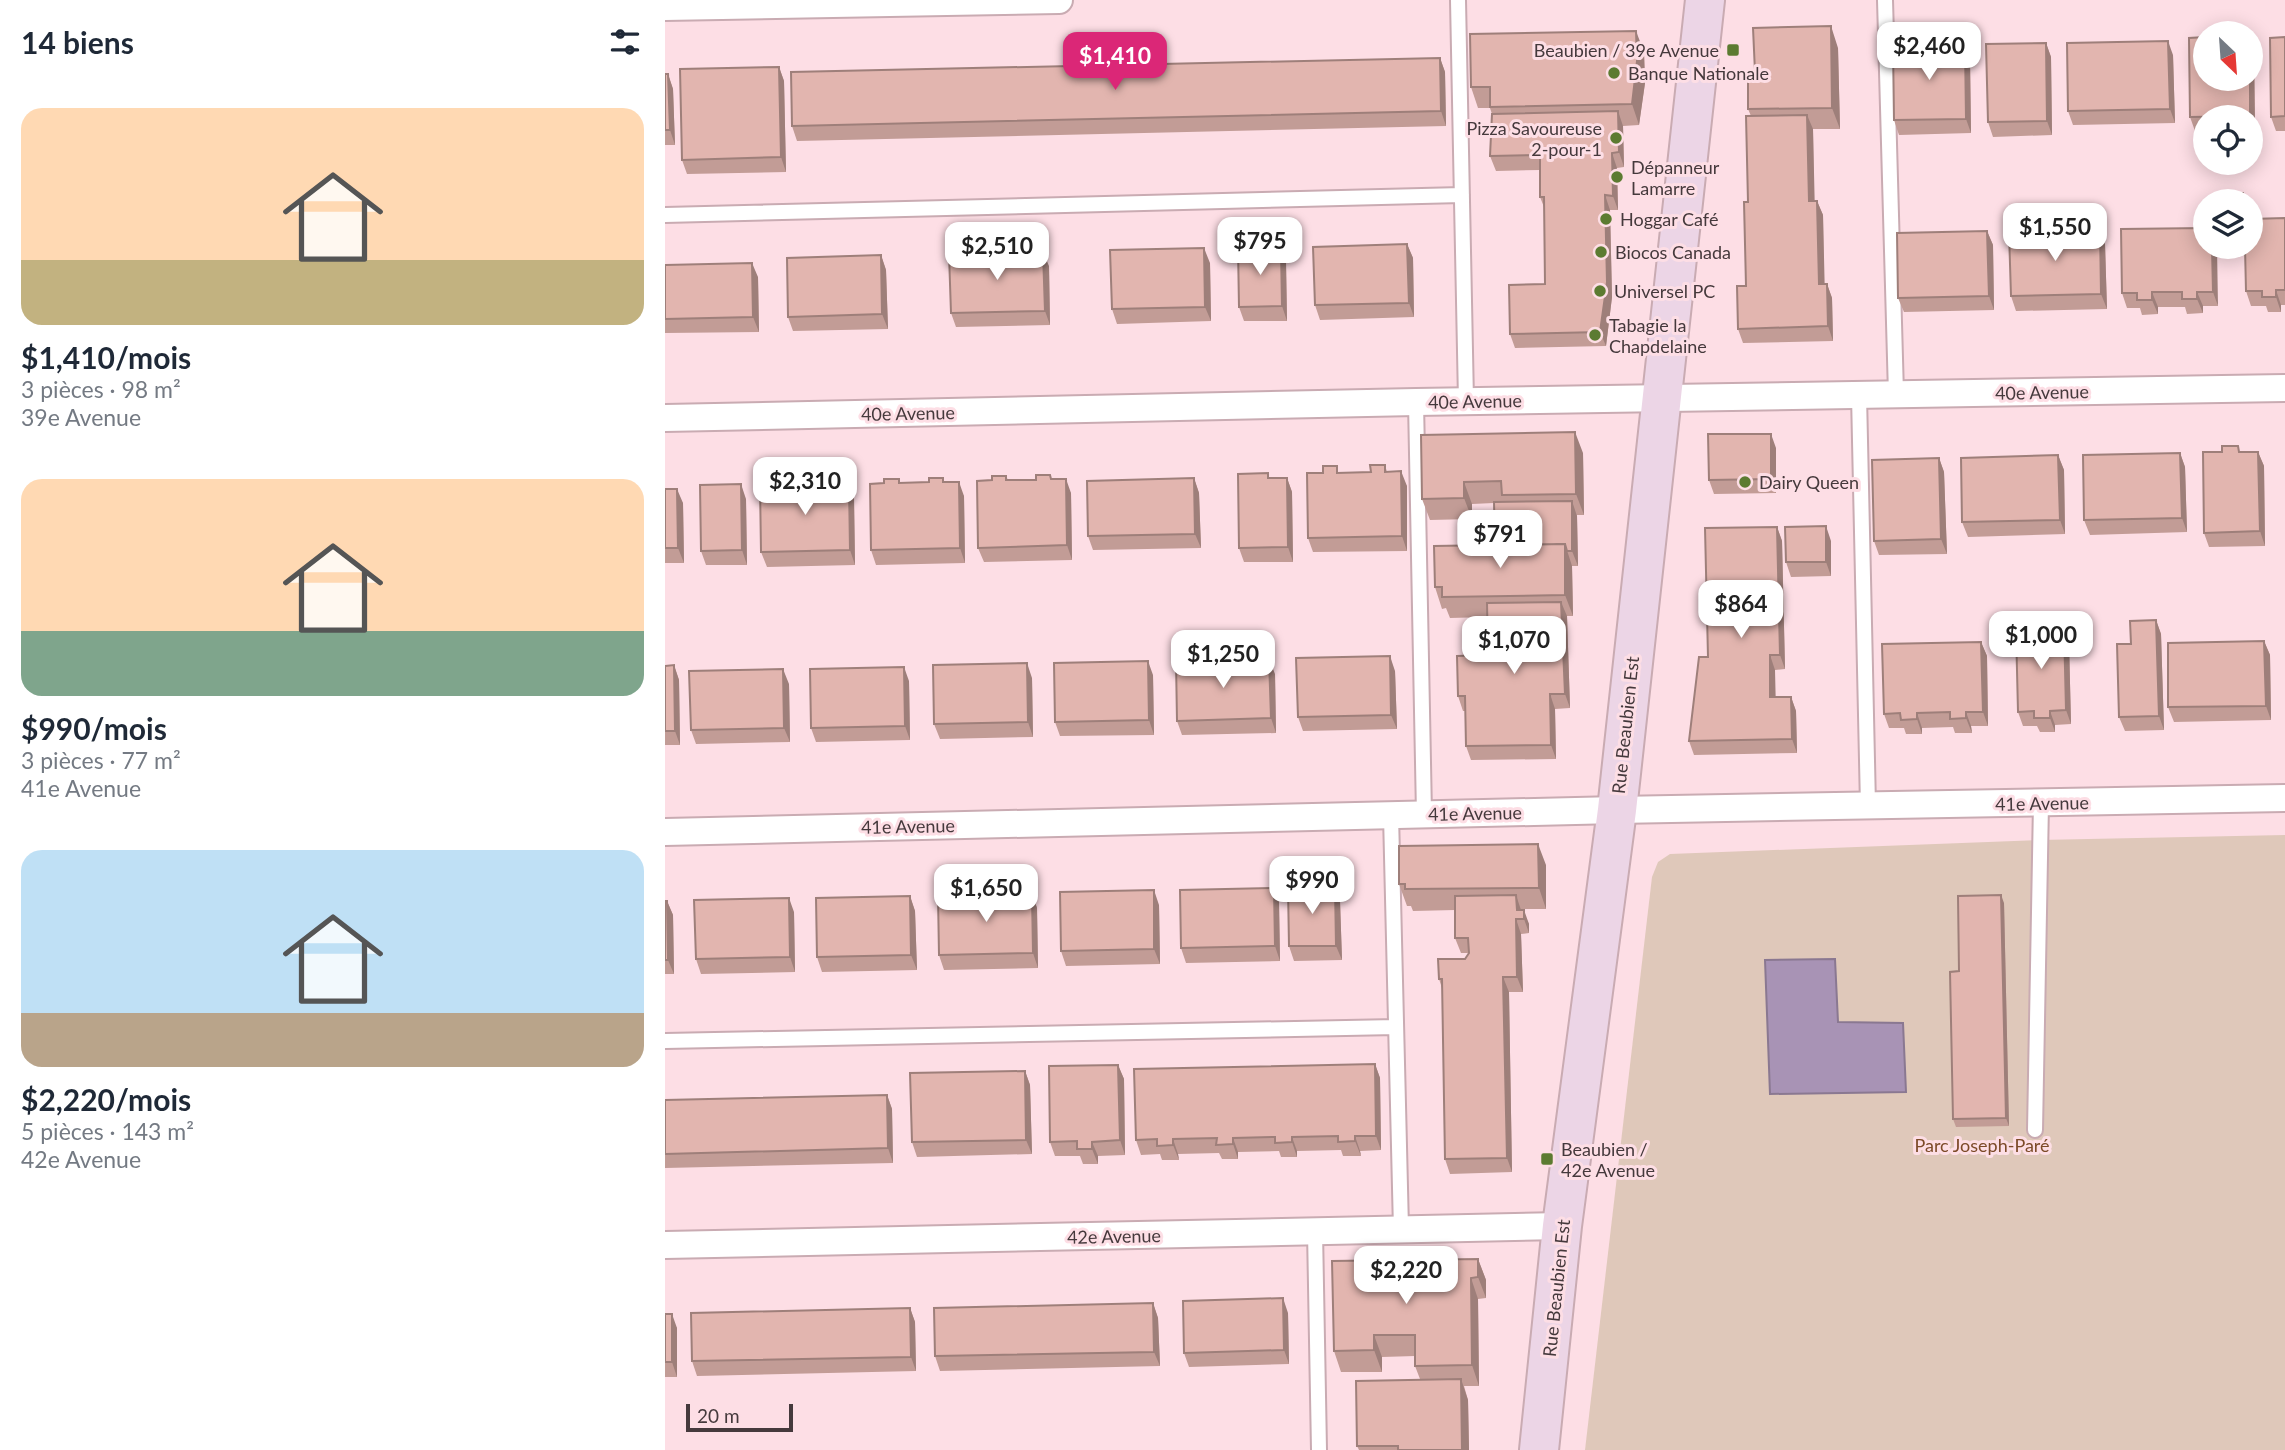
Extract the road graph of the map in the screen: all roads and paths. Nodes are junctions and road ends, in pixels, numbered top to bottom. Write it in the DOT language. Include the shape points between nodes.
graph roads {
  1 [pos="1059,0"];
  2 [pos="1458,0"];
  3 [pos="1705,0"];
  4 [pos="1885,0"];
  5 [pos="665,7"];
  6 [pos="1462,195"];
  7 [pos="665,215"];
  8 [pos="2285,388"];
  9 [pos="1896,394"];
  10 [pos="1860,395"];
  11 [pos="1662,399"];
  12 [pos="1466,401"];
  13 [pos="1416,402"];
  14 [pos="665,418"];
  15 [pos="2285,798"];
  16 [pos="2041,803"];
  17 [pos="1868,806"];
  18 [pos="1617,810"];
  19 [pos="1424,814"];
  20 [pos="1391,815"];
  21 [pos="665,832"];
  22 [pos="1396,1027"];
  23 [pos="665,1041"];
  24 [pos="2035,1130"];
  25 [pos="1562,1226"];
  26 [pos="1401,1229"];
  27 [pos="1315,1231"];
  28 [pos="665,1245"];
  29 [pos="1319,1450"];
  30 [pos="1539,1450"];
  1 -- 5 [label="street"];
  2 -- 6 [label="lane"];
  3 -- 11 [label="street, Rue Beaubien Est"];
  4 -- 9 [label="lane"];
  6 -- 7 [label="lane"];
  6 -- 12 [label="lane"];
  8 -- 9 [label="street, 40e Avenue"];
  9 -- 10 [label="street, 40e Avenue"];
  10 -- 11 [label="street, 40e Avenue"];
  10 -- 17 [label="lane"];
  11 -- 12 [label="street, 40e Avenue"];
  11 -- 18 [label="street, Rue Beaubien Est"];
  12 -- 13 [label="street, 40e Avenue"];
  13 -- 14 [label="street, 40e Avenue"];
  13 -- 19 [label="lane"];
  15 -- 16 [label="street, 41e Avenue"];
  16 -- 17 [label="street, 41e Avenue"];
  16 -- 24 [label="lane"];
  17 -- 18 [label="street, 41e Avenue"];
  18 -- 19 [label="street, 41e Avenue"];
  18 -- 25 [label="street, Rue Beaubien Est"];
  19 -- 20 [label="street, 41e Avenue"];
  20 -- 21 [label="street, 41e Avenue"];
  20 -- 22 [label="lane"];
  22 -- 23 [label="lane"];
  22 -- 26 [label="lane"];
  25 -- 26 [label="street, 42e Avenue"];
  25 -- 30 [label="street, Rue Beaubien Est"];
  26 -- 27 [label="street, 42e Avenue"];
  27 -- 28 [label="street, 42e Avenue"];
  27 -- 29 [label="lane"];
}
